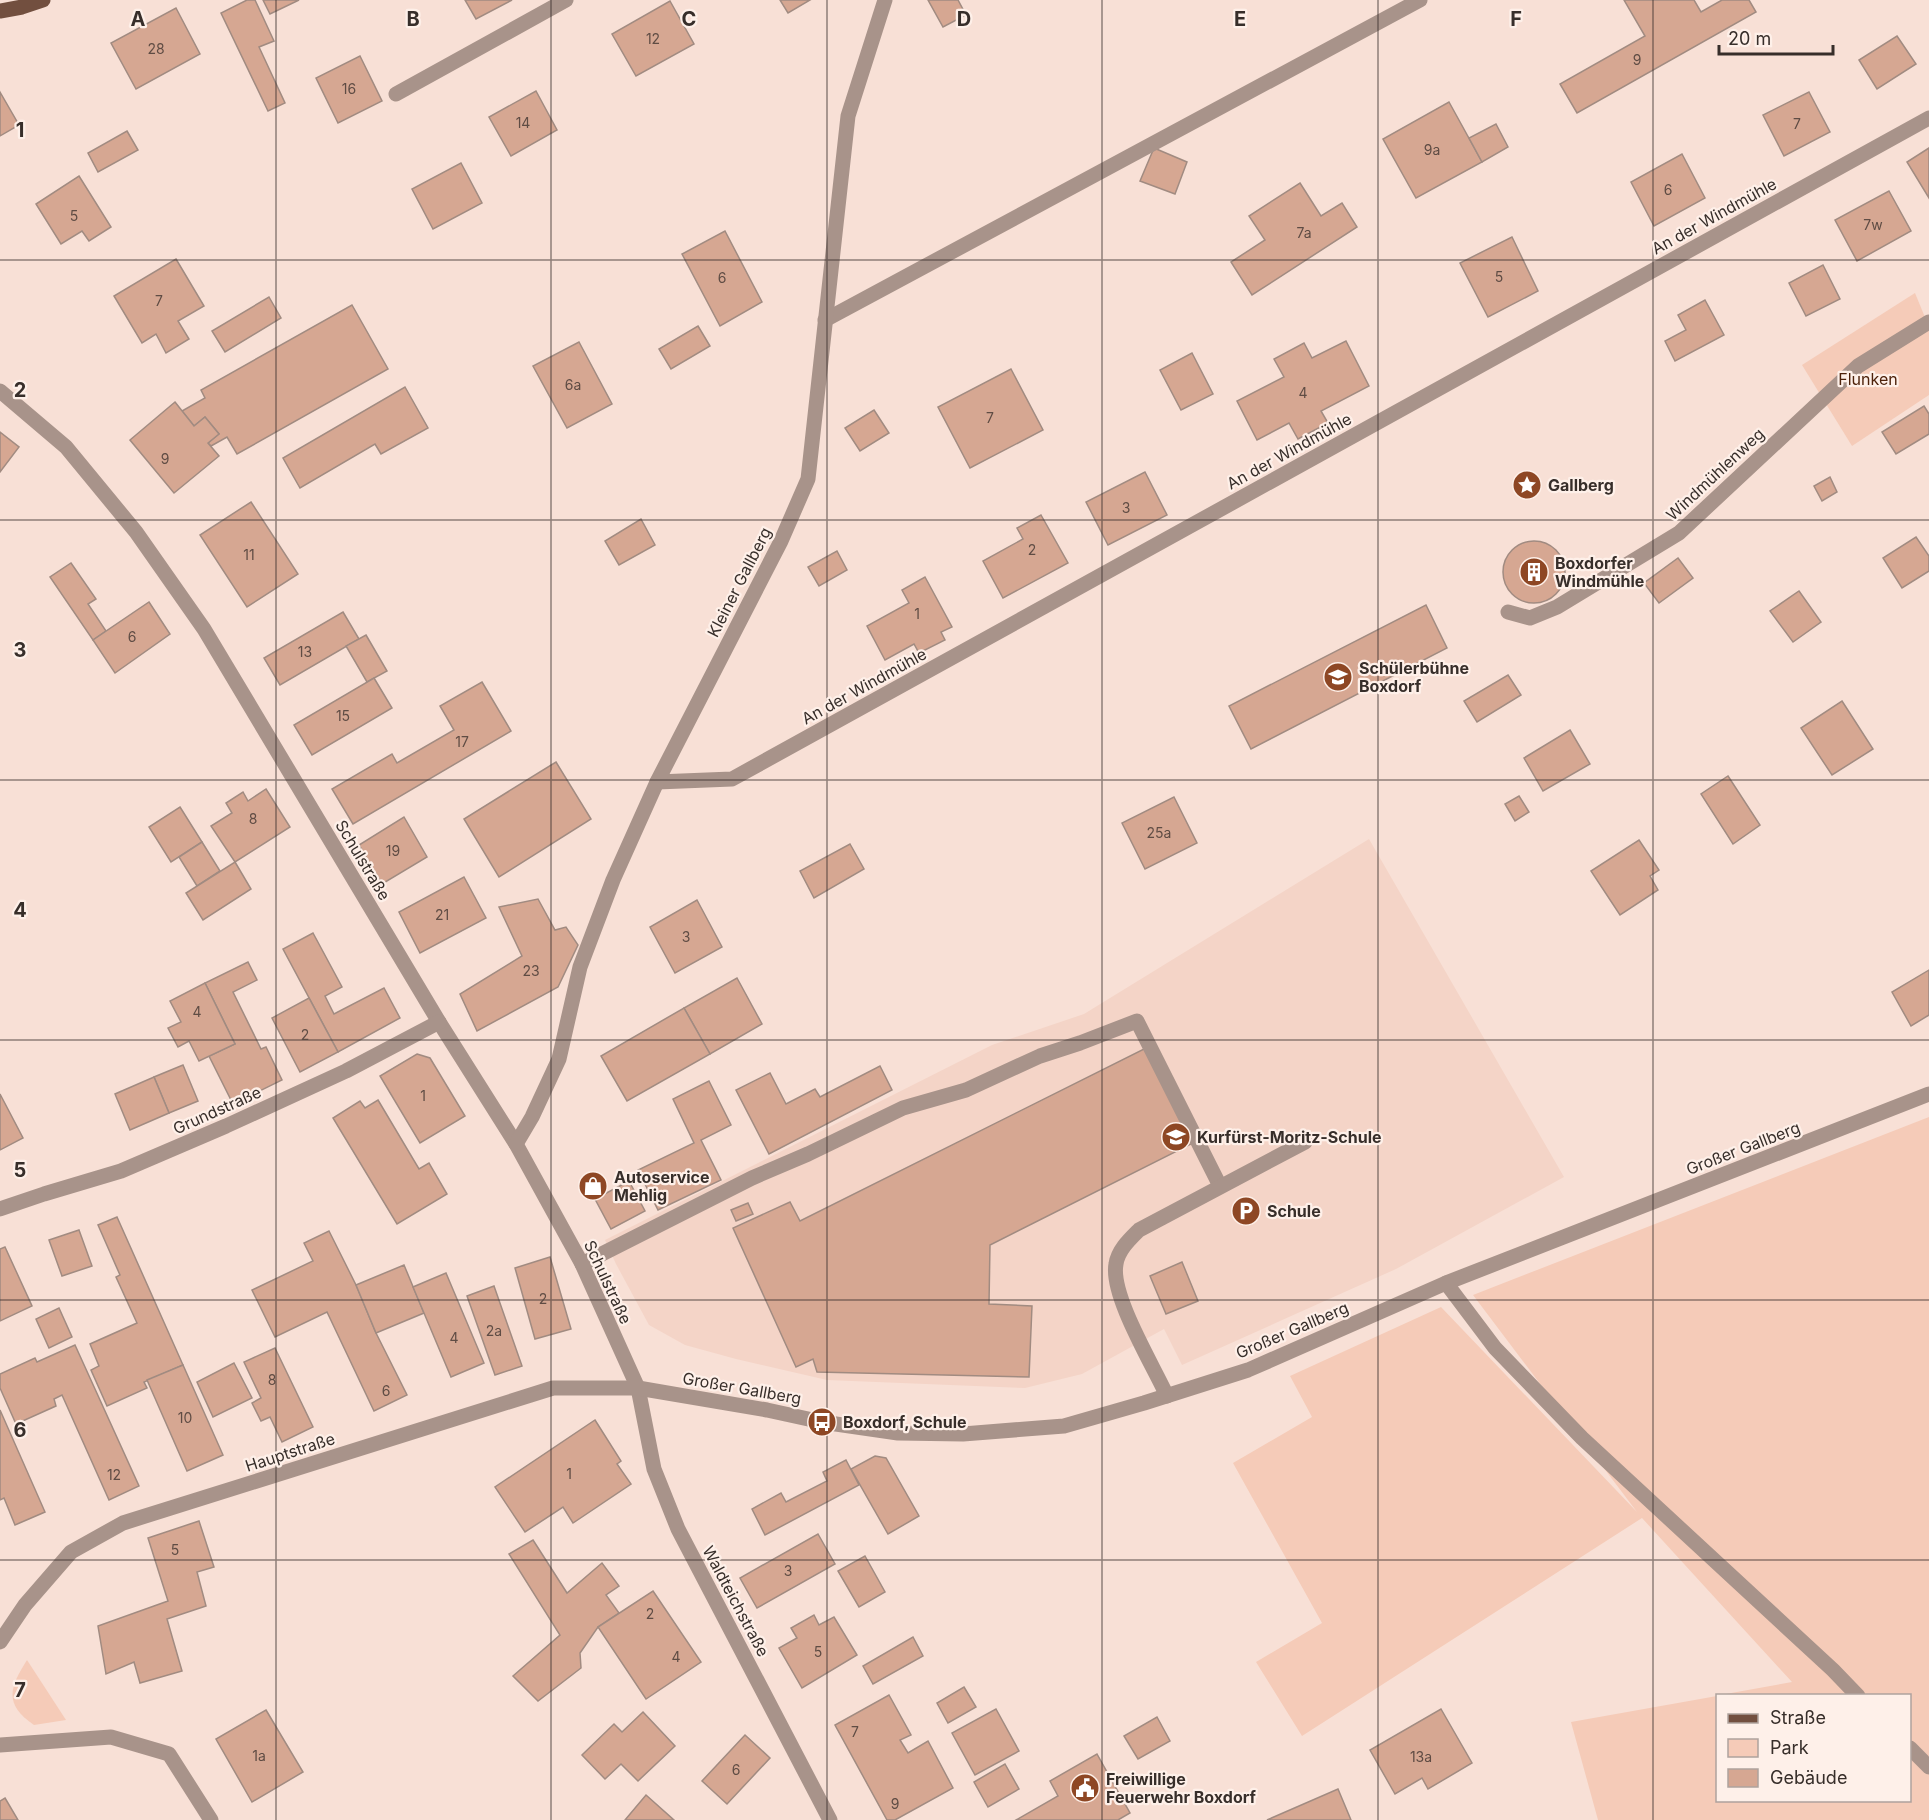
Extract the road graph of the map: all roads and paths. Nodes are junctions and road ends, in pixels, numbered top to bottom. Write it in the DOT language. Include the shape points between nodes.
graph roads {
  1 [pos="43,0"];
  2 [pos="566,0"];
  3 [pos="1420,0"];
  4 [pos="886,2"];
  5 [pos="0,11"];
  6 [pos="396,94"];
  7 [pos="1929,118"];
  8 [pos="825,320"];
  9 [pos="1929,322"];
  10 [pos="0,391"];
  11 [pos="1508,612"];
  12 [pos="657,783"];
  13 [pos="439,1022"];
  14 [pos="1929,1095"];
  15 [pos="1305,1142"];
  16 [pos="516,1144"];
  17 [pos="1220,1186"];
  18 [pos="0,1209"];
  19 [pos="582,1264"];
  20 [pos="1446,1283"];
  21 [pos="638,1388"];
  22 [pos="1167,1396"];
  23 [pos="0,1642"];
  24 [pos="1857,1694"];
  25 [pos="0,1745"];
  26 [pos="1911,1749"];
  27 [pos="1929,1767"];
  28 [pos="211,1820"];
  29 [pos="830,1820"];
  1 -- 5 [label="main road"];
  2 -- 6 [label="street"];
  3 -- 8 [label="street"];
  4 -- 8 [label="street, Kleiner Gallberg" via="848,116"];
  7 -- 12 [label="street, An der Windmühle" via="732,779"];
  8 -- 12 [label="street, Kleiner Gallberg" via="808,479 781,541"];
  9 -- 11 [label="street, Windmühlenweg" via="1858,366 1679,533 1557,607 1530,618"];
  10 -- 13 [label="street, Schulstraße" via="66,447 136,532 204,628"];
  12 -- 16 [label="street, Kleiner Gallberg" via="613,880 580,967 559,1059"];
  13 -- 16 [label="street, Schulstraße"];
  13 -- 18 [label="street, Grundstraße" via="346,1071 121,1172"];
  14 -- 20 [label="street, Großer Gallberg"];
  15 -- 17 [label="street"];
  16 -- 19 [label="street, Schulstraße"];
  17 -- 19 [label="street" via="1137,1021 1040,1056 966,1090 903,1108 752,1178"];
  17 -- 22 [label="street" via="1139,1230 1123,1247 1116,1263 1121,1301"];
  19 -- 21 [label="street, Schulstraße"];
  20 -- 22 [label="street, Großer Gallberg" via="1248,1370"];
  20 -- 24 [label="street" via="1495,1348 1582,1438"];
  21 -- 22 [label="street, Großer Gallberg" via="822,1422 887,1431 963,1434 1064,1426"];
  21 -- 23 [label="street, Hauptstraße" via="553,1388 123,1523 71,1552 25,1605"];
  21 -- 29 [label="street, Waldteichstraße" via="654,1469 678,1529"];
  25 -- 28 [label="street" via="111,1737 169,1754"];
  26 -- 27 [label="street"];
}
